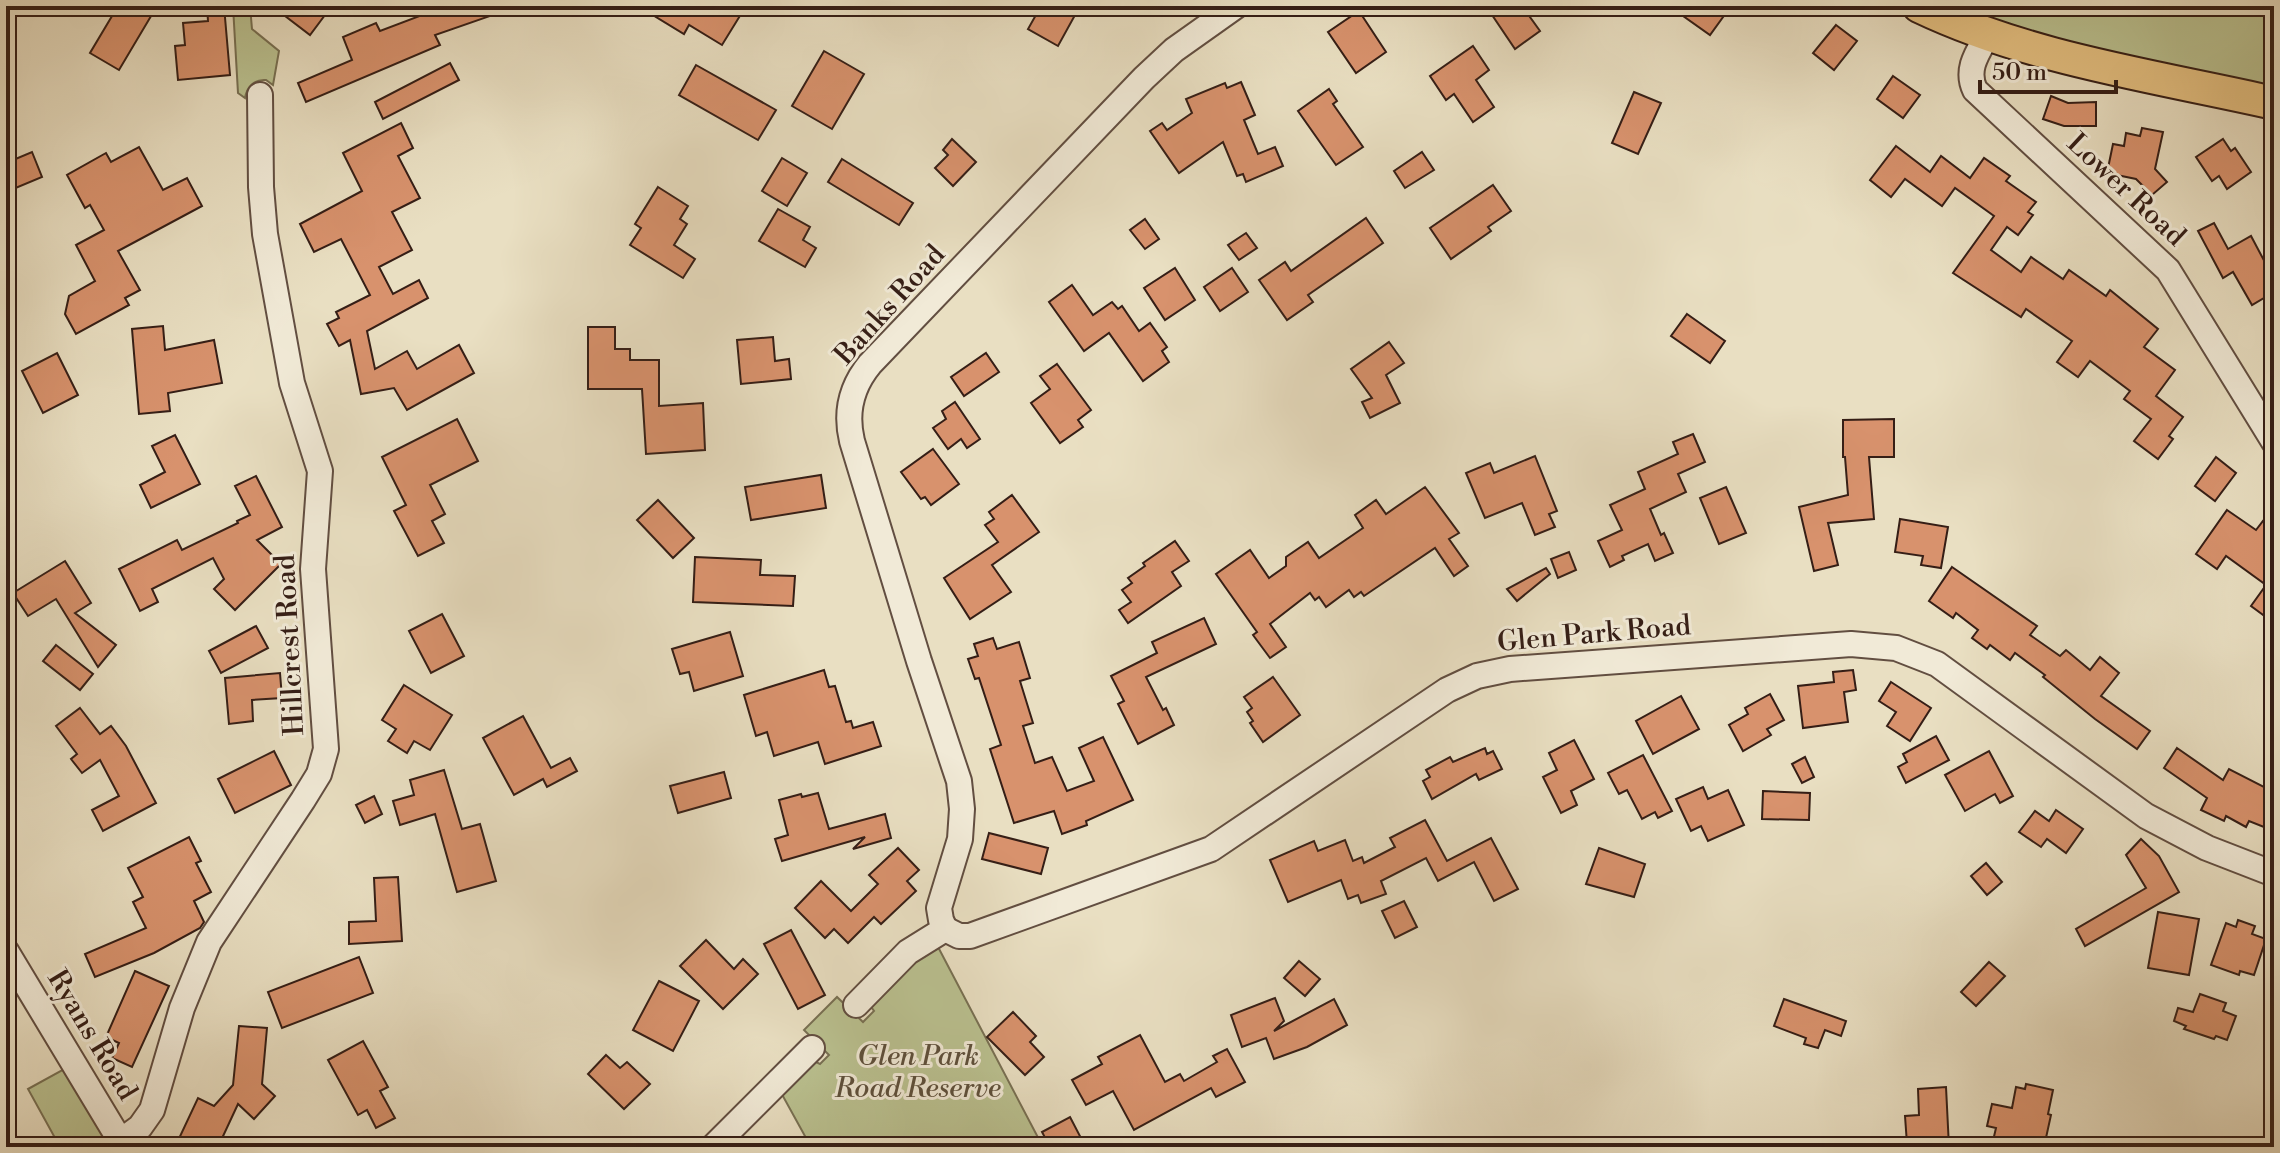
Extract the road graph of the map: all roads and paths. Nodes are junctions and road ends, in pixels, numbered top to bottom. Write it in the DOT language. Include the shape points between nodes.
graph roads {
  1 [pos="1236,6"];
  2 [pos="1919,6"];
  3 [pos="1988,34"];
  4 [pos="260,95"];
  5 [pos="2274,103"];
  6 [pos="2274,442"];
  7 [pos="2274,874"];
  8 [pos="945,929"];
  9 [pos="7,948"];
  10 [pos="856,1005"];
  11 [pos="812,1048"];
  12 [pos="123,1144"];
  13 [pos="713,1147"];
  1 -- 8 [label="street, Banks Road" via="1144,78 870,364 853,392 852,441 959,781 960,839 939,908"];
  2 -- 3 [label="main road"];
  3 -- 5 [label="main road" via="2078,61"];
  3 -- 6 [label="street, Lower Road" via="1971,68 1975,90 2168,270"];
  4 -- 12 [label="street, Hillcrest Road" via="265,234 292,383 320,471 313,591 326,749 319,774 209,942 182,1008 152,1110"];
  7 -- 8 [label="street, Glen Park Road" via="2153,820 1937,664 1910,651 1867,643 1477,676 1447,690 1211,849 970,936"];
  8 -- 10 [label="street" via="908,952"];
  9 -- 12 [label="street, Ryans Road"];
  11 -- 13 [label="street"];
}
